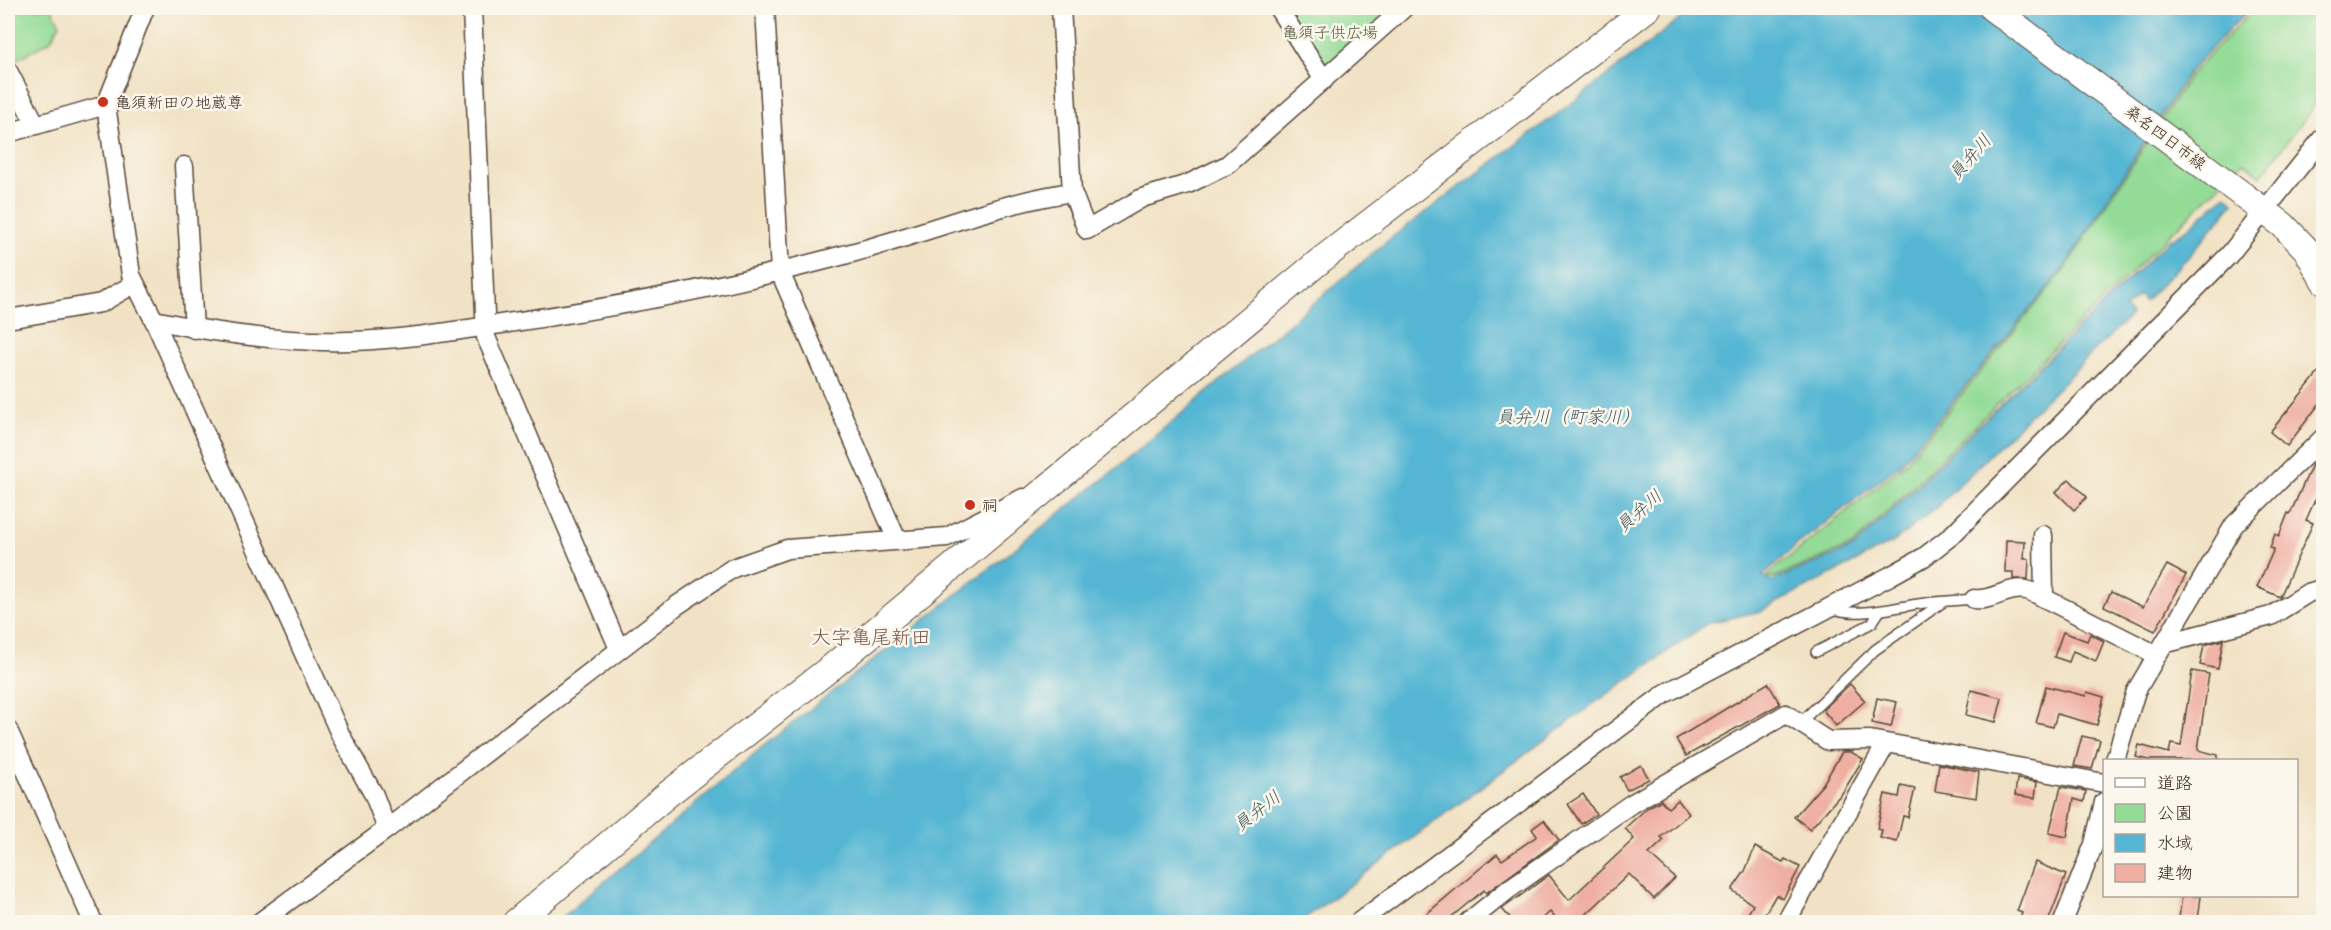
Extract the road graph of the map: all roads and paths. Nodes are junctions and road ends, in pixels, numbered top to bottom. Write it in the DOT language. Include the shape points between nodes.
graph roads {
  1 [pos="145,8"];
  2 [pos="472,8"];
  3 [pos="765,8"];
  4 [pos="1061,8"];
  5 [pos="1278,8"];
  6 [pos="1404,8"];
  7 [pos="1648,8"];
  8 [pos="1992,8"];
  9 [pos="8,72"];
  10 [pos="1324,80"];
  11 [pos="106,105"];
  12 [pos="36,124"];
  13 [pos="8,133"];
  14 [pos="2324,136"];
  15 [pos="184,166"];
  16 [pos="1072,192"];
  17 [pos="2264,211"];
  18 [pos="780,273"];
  19 [pos="2324,281"];
  20 [pos="134,284"];
  21 [pos="8,319"];
  22 [pos="154,320"];
  23 [pos="485,326"];
  24 [pos="194,329"];
  25 [pos="2324,437"];
  26 [pos="1045,487"];
  27 [pos="2043,535"];
  28 [pos="897,540"];
  29 [pos="2324,588"];
  30 [pos="1974,598"];
  31 [pos="2044,598"];
  32 [pos="1942,602"];
  33 [pos="1829,608"];
  34 [pos="1880,611"];
  35 [pos="619,650"];
  36 [pos="2161,650"];
  37 [pos="1816,652"];
  38 [pos="1800,723"];
  39 [pos="8,730"];
  40 [pos="1886,744"];
  41 [pos="2115,759"];
  42 [pos="2103,783"];
  43 [pos="2103,806"];
  44 [pos="387,830"];
  45 [pos="93,922"];
  46 [pos="260,922"];
  47 [pos="516,922"];
  48 [pos="1359,922"];
  49 [pos="1468,922"];
  50 [pos="1786,922"];
  51 [pos="2063,922"];
  1 -- 11 [label="street"];
  2 -- 23 [label="street"];
  3 -- 18 [label="street"];
  4 -- 16 [label="street"];
  5 -- 10 [label="street"];
  6 -- 10 [label="street"];
  7 -- 26 [label="street" via="1321,260"];
  8 -- 17 [label="street, 桑名四日市線"];
  9 -- 12 [label="street"];
  10 -- 16 [label="street" via="1227,165 1188,184 1142,198 1087,230"];
  11 -- 12 [label="street"];
  11 -- 20 [label="street"];
  12 -- 13 [label="street"];
  14 -- 17 [label="street"];
  15 -- 24 [label="street"];
  16 -- 18 [label="street" via="1027,198"];
  17 -- 19 [label="street, 桑名四日市線" via="2298,239"];
  17 -- 33 [label="street" via="2181,307 1951,536 1915,562"];
  18 -- 23 [label="street" via="634,304"];
  18 -- 28 [label="street"];
  20 -- 21 [label="street" via="101,303"];
  20 -- 22 [label="street"];
  22 -- 24 [label="street"];
  22 -- 44 [label="street" via="264,568 341,736 374,795"];
  23 -- 24 [label="street" via="350,341"];
  23 -- 35 [label="street" via="486,337"];
  25 -- 36 [label="street" via="2234,525"];
  26 -- 28 [label="street" via="947,537"];
  26 -- 47 [label="street" via="833,666 668,794"];
  27 -- 31 [label="street"];
  28 -- 35 [label="street" via="787,549 752,560 676,606"];
  29 -- 36 [label="street" via="2308,593 2271,616"];
  30 -- 31 [label="street" via="1982,600 2026,590"];
  30 -- 32 [label="lane"];
  31 -- 36 [label="street" via="2147,650"];
  32 -- 34 [label="lane"];
  32 -- 38 [label="lane" via="1875,650"];
  33 -- 34 [label="lane" via="1841,612"];
  33 -- 48 [label="street" via="1666,693"];
  34 -- 37 [label="lane" via="1872,623"];
  35 -- 44 [label="street"];
  36 -- 41 [label="street" via="2136,691"];
  38 -- 40 [label="street" via="1828,741 1870,740"];
  38 -- 49 [label="street" via="1786,714 1630,804"];
  39 -- 45 [label="street"];
  40 -- 42 [label="street"];
  40 -- 50 [label="street"];
  43 -- 51 [label="street" via="2094,844"];
  44 -- 46 [label="street"];
}
